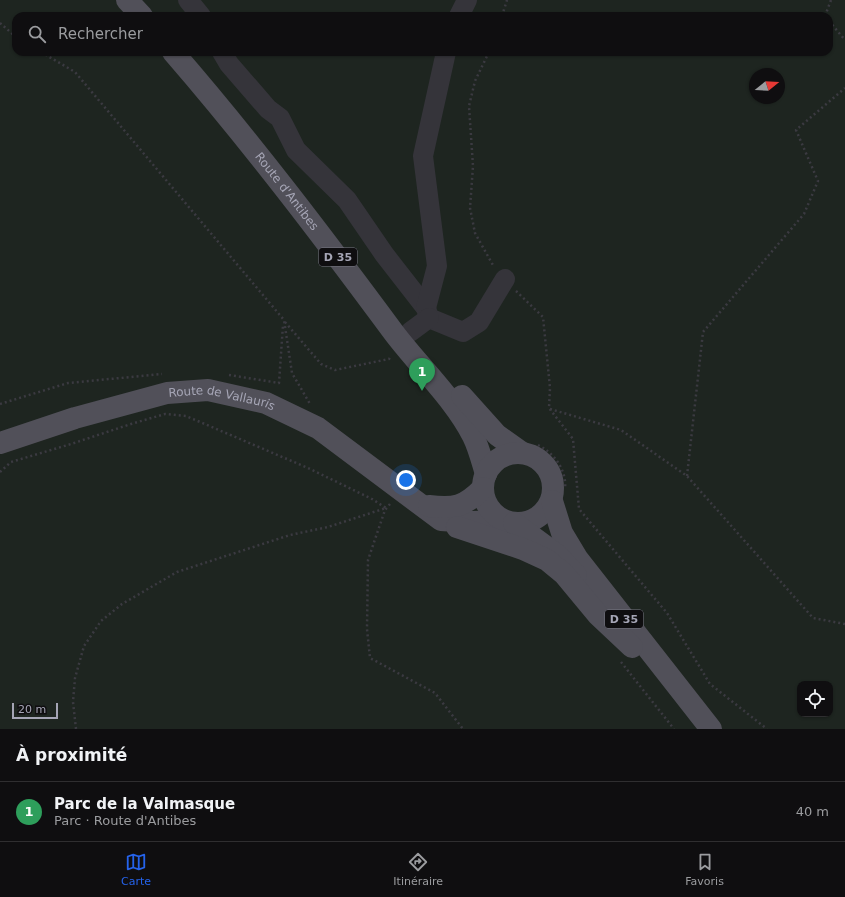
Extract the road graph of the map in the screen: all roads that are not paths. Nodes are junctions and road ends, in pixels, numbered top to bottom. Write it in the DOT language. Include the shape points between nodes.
graph roads {
  1 [pos="127,0"];
  2 [pos="140,0"];
  3 [pos="188,0"];
  4 [pos="467,0"];
  5 [pos="138,12"];
  6 [pos="150,12"];
  7 [pos="198,12"];
  8 [pos="461,12"];
  9 [pos="176,56"];
  10 [pos="189,56"];
  11 [pos="224,56"];
  12 [pos="445,56"];
  13 [pos="505,279"];
  14 [pos="428,313"];
  15 [pos="410,332"];
  16 [pos="0,442"];
  17 [pos="521,452"];
  18 [pos="484,481"];
  19 [pos="411,498"];
  20 [pos="552,501"];
  21 [pos="441,520"];
  22 [pos="509,522"];
  23 [pos="632,646"];
  24 [pos="694,729"];
  25 [pos="711,729"];
  1 -- 5 [label="main road"];
  2 -- 6 [label="main road"];
  3 -- 7 [label="lane"];
  4 -- 8 [label="lane"];
  9 -- 18 [label="main road, Route d'Antibes / D 35" via="227,115 457,410 473,435"];
  10 -- 15 [label="main road, Route d'Antibes / D 35" via="244,121"];
  11 -- 14 [label="lane" via="263,103 280,118 296,150 347,200"];
  12 -- 14 [label="lane" via="423,156 437,266"];
  13 -- 14 [label="lane" via="479,322 463,332"];
  14 -- 15 [label="lane"];
  15 -- 17 [label="main road, Route d'Antibes / D 35" via="486,425"];
  16 -- 19 [label="main road, Route de Vallauris" via="167,393 208,390 266,403 318,428"];
  17 -- 18 [label="main road" via="510,453 492,464"];
  17 -- 20 [label="main road" via="534,456 546,465 554,482"];
  18 -- 19 [label="main road, Route de Vallauris" via="473,497 456,507 448,508"];
  18 -- 22 [label="main road" via="484,498 489,508"];
  19 -- 21 [label="main road, Route de Vallauris"];
  20 -- 22 [label="main road" via="544,513 533,521"];
  20 -- 25 [label="main road, D 35" via="562,533 577,558"];
  21 -- 22 [label="main road"];
  21 -- 23 [label="main road, Route de Vallauris" via="547,560 564,574 598,615"];
  22 -- 23 [label="main road, D 35" via="543,543 567,564"];
  23 -- 24 [label="main road, D 35"];
}
